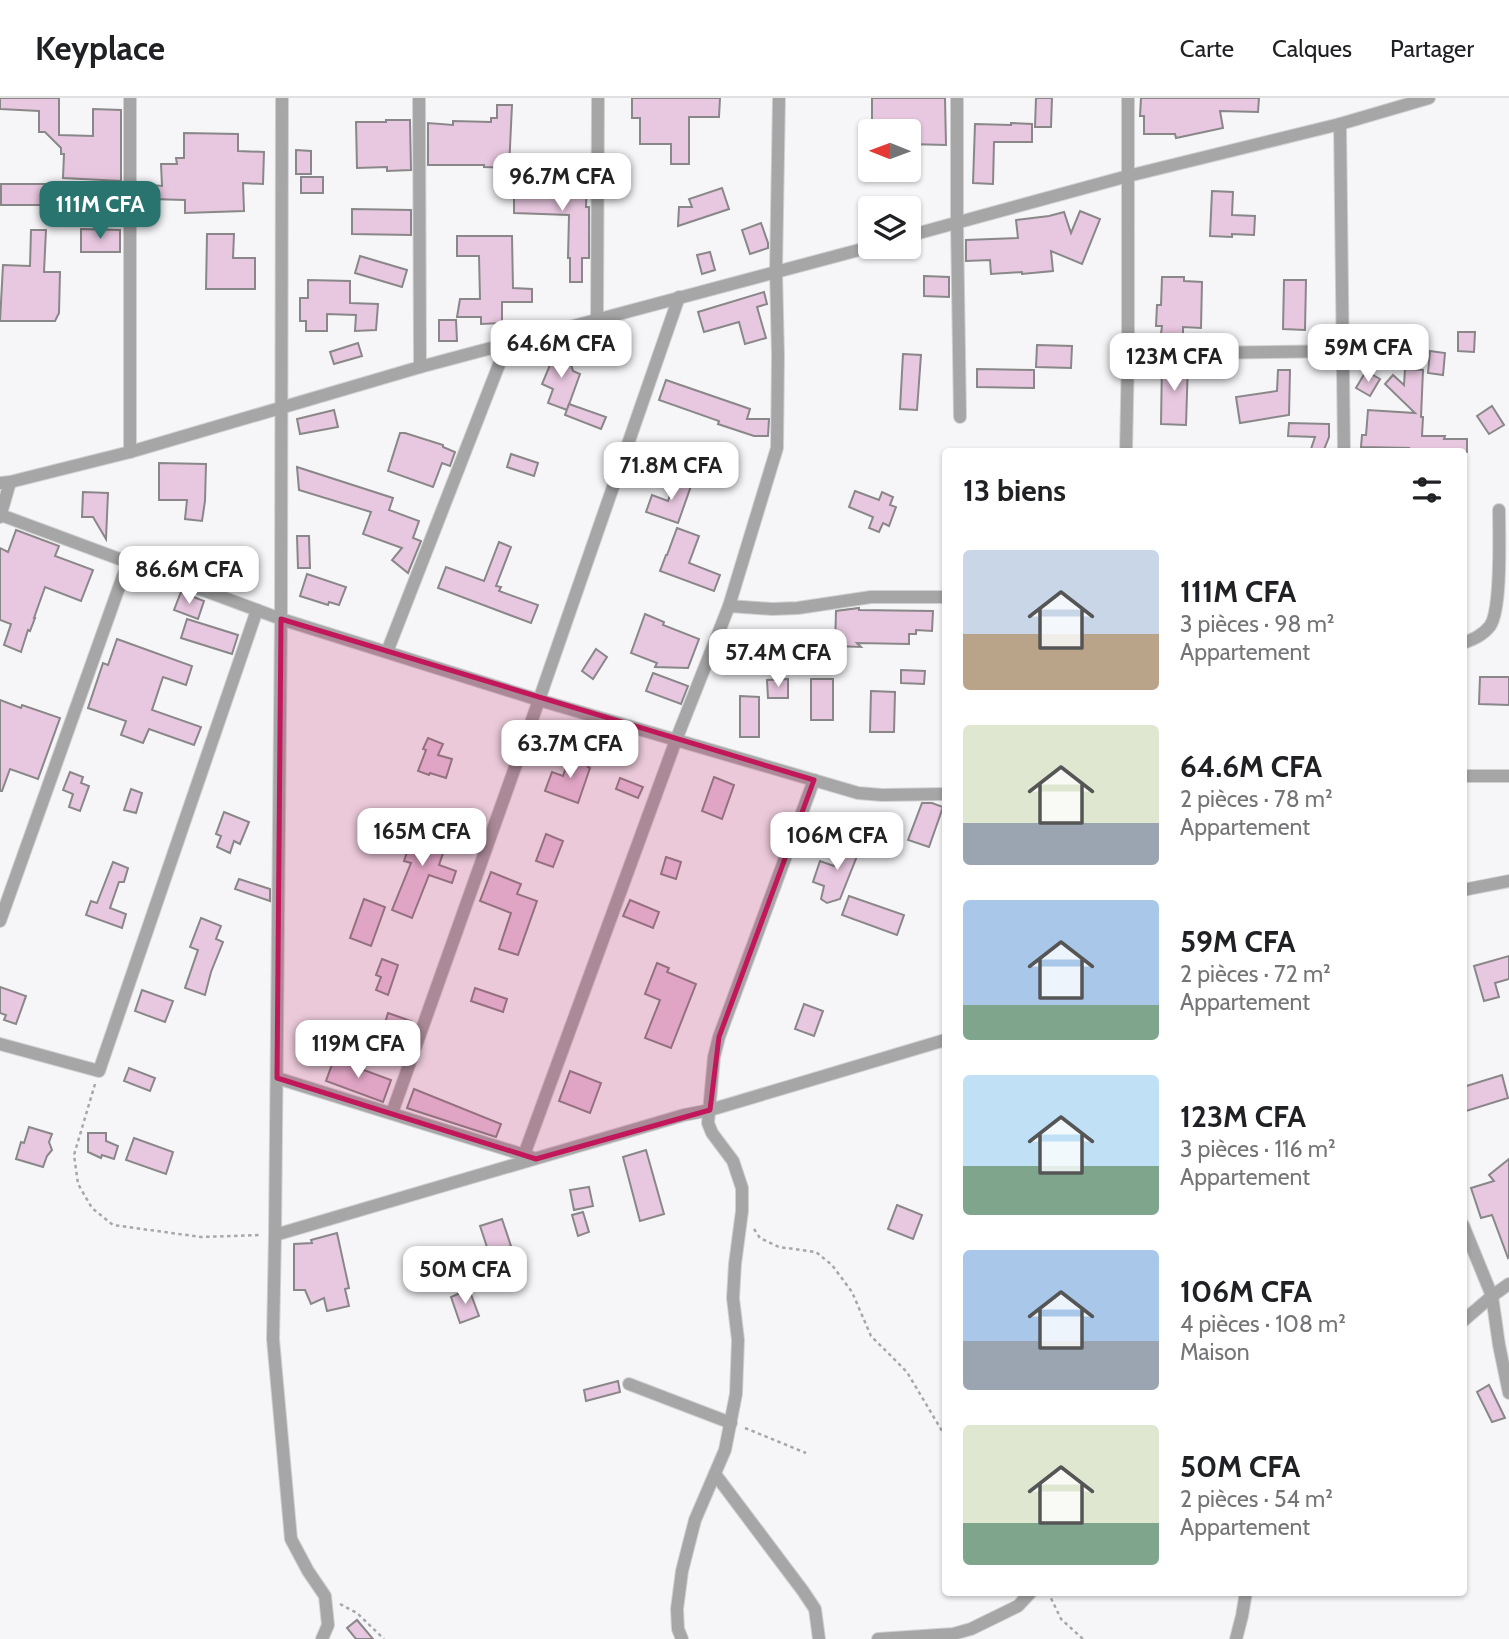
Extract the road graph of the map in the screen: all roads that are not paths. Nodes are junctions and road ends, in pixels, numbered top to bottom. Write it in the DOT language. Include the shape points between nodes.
graph roads {
  1 [pos="130,98"];
  2 [pos="282,98"];
  3 [pos="419,98"];
  4 [pos="598,98"];
  5 [pos="779,98"];
  6 [pos="957,98"];
  7 [pos="1128,98"];
  8 [pos="1423,99"];
  9 [pos="1340,124"];
  10 [pos="1128,176"];
  11 [pos="957,224"];
  12 [pos="921,233"];
  13 [pos="858,250"];
  14 [pos="776,271"];
  15 [pos="679,297"];
  16 [pos="597,320"];
  17 [pos="507,344"];
  18 [pos="1344,351"];
  19 [pos="1128,354"];
  20 [pos="421,367"];
  21 [pos="280,409"];
  22 [pos="960,417"];
  23 [pos="1126,448"];
  24 [pos="1344,448"];
  25 [pos="130,452"];
  26 [pos="5,482"];
  27 [pos="1499,510"];
  28 [pos="1,516"];
  29 [pos="128,562"];
  30 [pos="942,597"];
  31 [pos="729,606"];
  32 [pos="257,610"];
  33 [pos="281,619"];
  34 [pos="1467,642"];
  35 [pos="387,652"];
  36 [pos="539,700"];
  37 [pos="676,740"];
  38 [pos="1467,776"];
  39 [pos="1509,776"];
  40 [pos="814,780"];
  41 [pos="942,794"];
  42 [pos="1509,881"];
  43 [pos="1467,889"];
  44 [pos="0,921"];
  45 [pos="942,1041"];
  46 [pos="0,1044"];
  47 [pos="277,1078"];
  48 [pos="710,1110"];
  49 [pos="392,1113"];
  50 [pos="530,1157"];
  51 [pos="275,1235"];
  52 [pos="1467,1235"];
  53 [pos="1509,1284"];
  54 [pos="1492,1296"];
  55 [pos="1467,1318"];
  56 [pos="629,1384"];
  57 [pos="1509,1393"];
  58 [pos="731,1423"];
  59 [pos="715,1474"];
  60 [pos="1027,1596"];
  61 [pos="1245,1596"];
  62 [pos="322,1639"];
  63 [pos="682,1639"];
  64 [pos="819,1639"];
  65 [pos="878,1639"];
  66 [pos="1236,1639"];
  1 -- 25 [label="street"];
  2 -- 21 [label="street"];
  3 -- 20 [label="street"];
  4 -- 16 [label="street"];
  5 -- 14 [label="street"];
  6 -- 11 [label="street"];
  7 -- 10 [label="street"];
  8 -- 9 [label="street"];
  9 -- 10 [label="street"];
  9 -- 18 [label="street"];
  10 -- 11 [label="street"];
  10 -- 19 [label="street"];
  11 -- 12 [label="street"];
  11 -- 22 [label="street"];
  13 -- 14 [label="street"];
  14 -- 15 [label="street"];
  14 -- 31 [label="street" via="777,448"];
  15 -- 16 [label="street"];
  15 -- 36 [label="street"];
  16 -- 17 [label="street"];
  17 -- 20 [label="street"];
  17 -- 35 [label="street"];
  18 -- 19 [label="street"];
  18 -- 24 [label="street"];
  19 -- 23 [label="street"];
  20 -- 21 [label="street"];
  21 -- 25 [label="street"];
  21 -- 33 [label="street"];
  25 -- 26 [label="street"];
  26 -- 28 [label="street"];
  27 -- 34 [label="street" via="1497,603 1492,624"];
  28 -- 29 [label="street"];
  29 -- 32 [label="street"];
  29 -- 44 [label="street"];
  30 -- 31 [label="street" via="871,597 798,608"];
  31 -- 37 [label="street"];
  32 -- 33 [label="street"];
  32 -- 46 [label="street" via="99,1071"];
  33 -- 35 [label="street"];
  33 -- 47 [label="street"];
  35 -- 36 [label="street"];
  36 -- 37 [label="street"];
  36 -- 49 [label="street"];
  37 -- 40 [label="street"];
  37 -- 50 [label="street"];
  38 -- 39 [label="street"];
  40 -- 41 [label="street" via="858,793"];
  40 -- 48 [label="street" via="719,1037"];
  42 -- 43 [label="street"];
  45 -- 48 [label="street"];
  47 -- 49 [label="street"];
  47 -- 51 [label="street"];
  48 -- 50 [label="street"];
  48 -- 58 [label="street" via="712,1133 733,1161 742,1188 733,1298 738,1340"];
  49 -- 50 [label="street"];
  50 -- 51 [label="street"];
  51 -- 62 [label="street" via="273,1339 291,1539 325,1596 328,1625"];
  52 -- 54 [label="street"];
  53 -- 54 [label="street"];
  54 -- 55 [label="street"];
  54 -- 57 [label="street"];
  56 -- 58 [label="street"];
  58 -- 59 [label="street"];
  59 -- 63 [label="street" via="695,1521 682,1572 677,1609"];
  59 -- 64 [label="street" via="815,1609"];
  60 -- 65 [label="street" via="1018,1606 971,1629"];
  61 -- 66 [label="street"];
}
